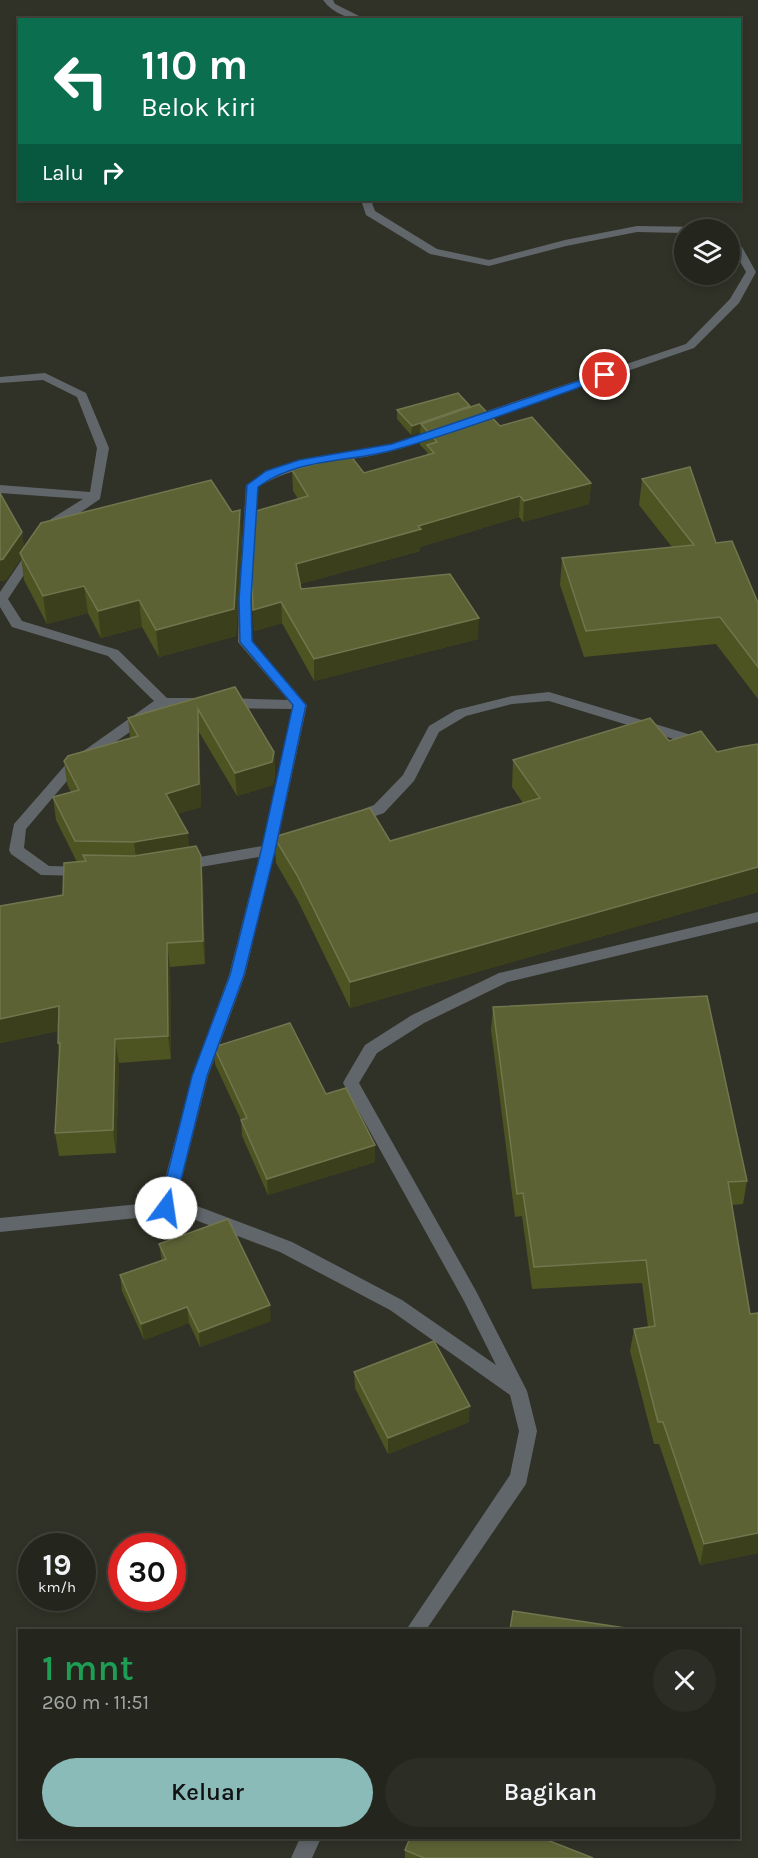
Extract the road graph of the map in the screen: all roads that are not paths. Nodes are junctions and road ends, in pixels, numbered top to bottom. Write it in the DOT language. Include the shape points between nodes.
graph roads {
  1 [pos="328,0"];
  2 [pos="359,18"];
  3 [pos="366,201"];
  4 [pos="674,230"];
  5 [pos="740,253"];
  6 [pos="0,380"];
  7 [pos="0,489"];
  8 [pos="96,496"];
  9 [pos="163,702"];
  10 [pos="300,705"];
  11 [pos="708,744"];
  12 [pos="343,823"];
  13 [pos="289,843"];
  14 [pos="268,851"];
  15 [pos="170,867"];
  16 [pos="103,872"];
  17 [pos="758,917"];
  18 [pos="166,1208"];
  19 [pos="0,1225"];
  20 [pos="518,1391"];
  21 [pos="416,1629"];
  22 [pos="310,1839"];
  23 [pos="301,1858"];
  1 -- 2 [label="street" via="332,6"];
  3 -- 4 [label="street" via="370,213 434,252 489,263 637,229"];
  5 -- 10 [label="street" via="751,272 735,301 690,346 394,447 303,462 270,473 252,485 246,642"];
  6 -- 8 [label="street" via="45,376 82,395 103,448"];
  7 -- 8 [label="street"];
  8 -- 9 [label="street" via="55,522 2,599 17,624 113,653"];
  9 -- 10 [label="street"];
  9 -- 16 [label="street" via="74,765 19,828 16,850 46,871"];
  10 -- 14 [label="street"];
  11 -- 12 [label="street" via="549,696 512,700 461,713 434,729 409,778 379,809"];
  13 -- 14 [label="street"];
  14 -- 15 [label="street"];
  14 -- 18 [label="street" via="237,975 200,1076"];
  17 -- 20 [label="street" via="504,976 418,1019 371,1049 351,1083 470,1296"];
  18 -- 19 [label="street"];
  18 -- 20 [label="street" via="191,1211 286,1247 396,1305"];
  20 -- 21 [label="street" via="528,1431 519,1478"];
  22 -- 23 [label="street"];
}
